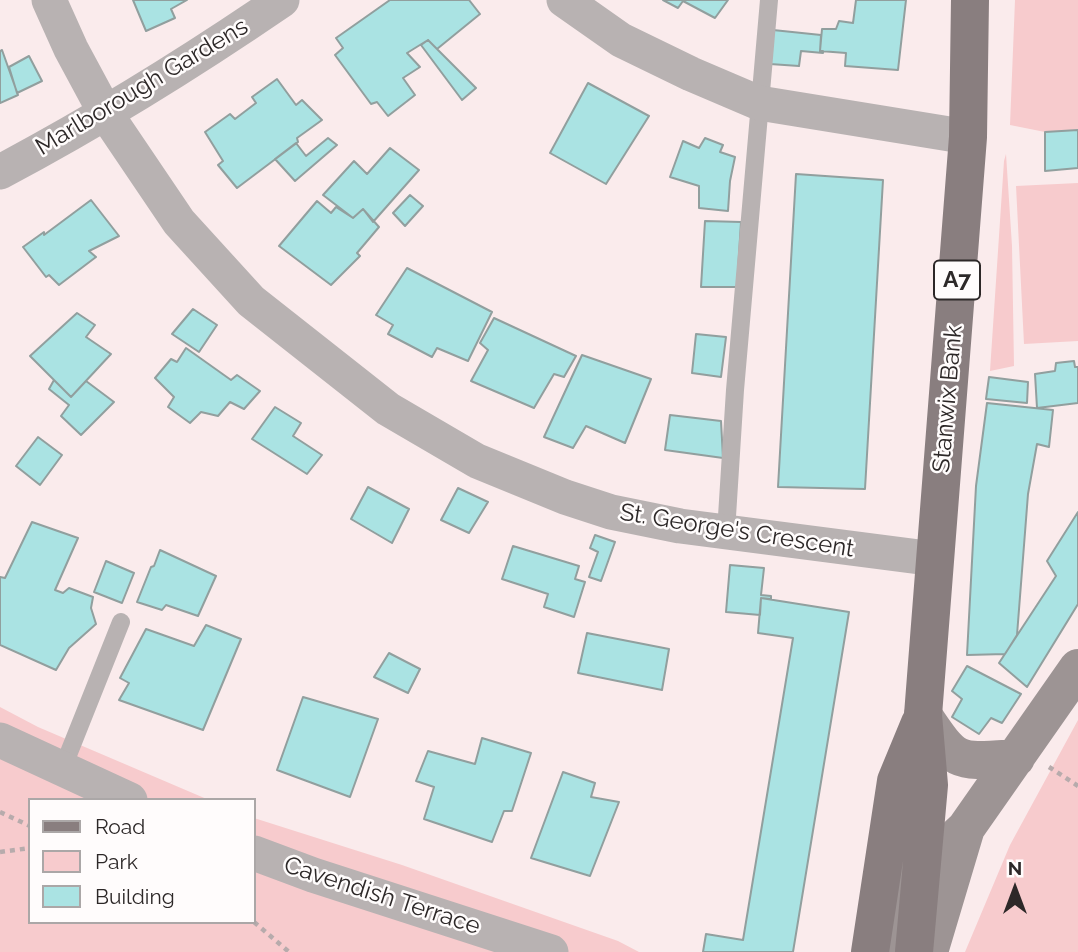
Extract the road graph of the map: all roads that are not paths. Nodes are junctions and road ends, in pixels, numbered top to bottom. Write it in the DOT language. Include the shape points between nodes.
graph roads {
  1 [pos="49,0"];
  2 [pos="282,0"];
  3 [pos="565,0"];
  4 [pos="769,0"];
  5 [pos="970,0"];
  6 [pos="759,103"];
  7 [pos="106,114"];
  8 [pos="968,137"];
  9 [pos="0,172"];
  10 [pos="726,532"];
  11 [pos="935,559"];
  12 [pos="121,622"];
  13 [pos="1078,668"];
  14 [pos="923,715"];
  15 [pos="0,740"];
  16 [pos="1029,760"];
  17 [pos="62,770"];
  18 [pos="125,798"];
  19 [pos="966,828"];
  20 [pos="256,854"];
  21 [pos="922,868"];
  22 [pos="551,952"];
  23 [pos="870,952"];
  24 [pos="890,952"];
  25 [pos="914,952"];
  26 [pos="929,952"];
  1 -- 7 [label="street, St. George's Crescent"];
  2 -- 7 [label="street, Marlborough Gardens"];
  3 -- 6 [label="street" via="621,40"];
  4 -- 6 [label="lane"];
  5 -- 8 [label="main road, Stanwix Bank / A7"];
  6 -- 8 [label="street"];
  6 -- 10 [label="lane"];
  7 -- 9 [label="street, Marlborough Gardens"];
  7 -- 10 [label="street, St. George's Crescent" via="179,222 251,300 388,409 477,461 565,497 611,512"];
  8 -- 11 [label="main road, Stanwix Bank / A7"];
  10 -- 11 [label="street, St. George's Crescent"];
  11 -- 14 [label="main road, Stanwix Bank / A7"];
  12 -- 17 [label="lane"];
  13 -- 16 [label="main road"];
  14 -- 16 [label="main road" via="944,747 957,757"];
  14 -- 21 [label="main road, Stanwix Bank / A7" via="929,785"];
  14 -- 23 [label="main road, Stanwix Bank / A7" via="897,780"];
  15 -- 17 [label="street"];
  16 -- 19 [label="main road"];
  17 -- 18 [label="street"];
  19 -- 21 [label="main road"];
  19 -- 26 [label="main road"];
  20 -- 22 [label="street, Cavendish Terrace"];
  21 -- 24 [label="main road" via="901,889"];
  21 -- 25 [label="main road, Stanwix Bank / A7"];
}
